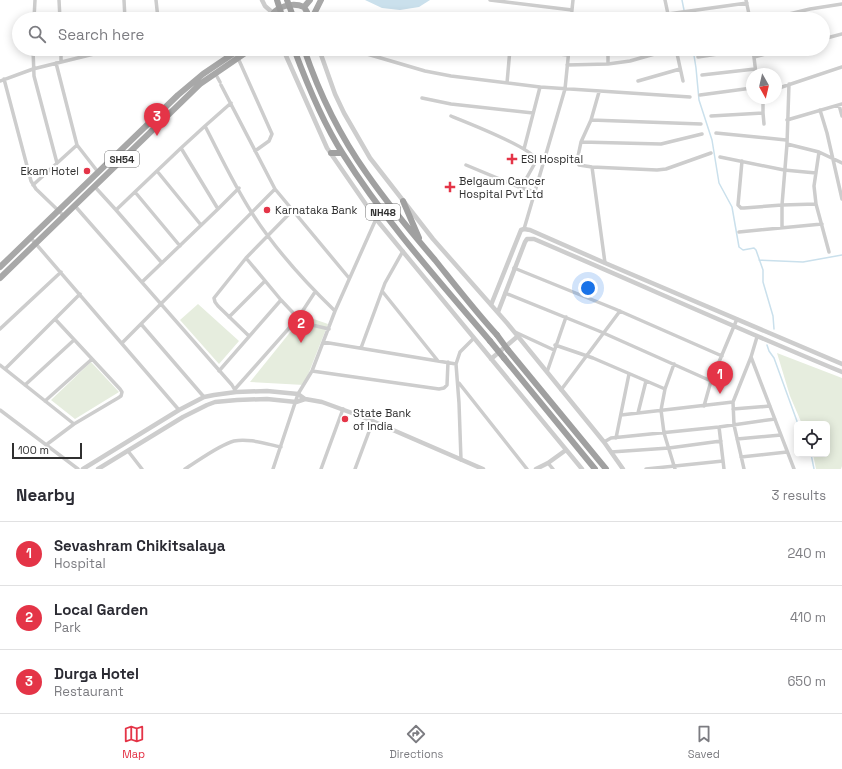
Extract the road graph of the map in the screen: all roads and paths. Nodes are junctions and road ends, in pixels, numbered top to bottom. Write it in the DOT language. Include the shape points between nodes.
graph roads {
  1 [pos="35,0"];
  2 [pos="59,0"];
  3 [pos="124,0"];
  4 [pos="156,0"];
  5 [pos="262,0"];
  6 [pos="277,0"];
  7 [pos="287,0"];
  8 [pos="310,0"];
  9 [pos="322,0"];
  10 [pos="490,0"];
  11 [pos="572,0"];
  12 [pos="665,0"];
  13 [pos="746,1"];
  14 [pos="302,4"];
  15 [pos="842,4"];
  16 [pos="572,10"];
  17 [pos="34,12"];
  18 [pos="60,12"];
  19 [pos="125,12"];
  20 [pos="157,12"];
  21 [pos="269,12"];
  22 [pos="276,12"];
  23 [pos="281,12"];
  24 [pos="291,12"];
  25 [pos="315,12"];
  26 [pos="668,12"];
  27 [pos="683,12"];
  28 [pos="748,12"];
  29 [pos="797,12"];
  30 [pos="842,34"];
  31 [pos="830,37"];
  32 [pos="34,56"];
  33 [pos="61,56"];
  34 [pos="85,56"];
  35 [pos="231,56"];
  36 [pos="241,56"];
  37 [pos="286,56"];
  38 [pos="297,56"];
  39 [pos="306,56"];
  40 [pos="321,56"];
  41 [pos="374,56"];
  42 [pos="509,56"];
  43 [pos="568,56"];
  44 [pos="608,56"];
  45 [pos="648,56"];
  46 [pos="677,56"];
  47 [pos="704,56"];
  48 [pos="758,56"];
  49 [pos="698,57"];
  50 [pos="754,57"];
  51 [pos="238,58"];
  52 [pos="61,62"];
  53 [pos="56,63"];
  54 [pos="608,64"];
  55 [pos="567,65"];
  56 [pos="842,66"];
  57 [pos="755,68"];
  58 [pos="33,69"];
  59 [pos="680,69"];
  60 [pos="213,70"];
  61 [pos="746,70"];
  62 [pos="702,75"];
  63 [pos="4,79"];
  64 [pos="0,81"];
  65 [pos="638,81"];
  66 [pos="683,81"];
  67 [pos="507,83"];
  68 [pos="789,84"];
  69 [pos="540,87"];
  70 [pos="782,87"];
  71 [pos="565,89"];
  72 [pos="746,89"];
  73 [pos="599,92"];
  74 [pos="700,95"];
  75 [pos="690,97"];
  76 [pos="180,98"];
  77 [pos="422,98"];
  78 [pos="231,103"];
  79 [pos="763,104"];
  80 [pos="840,105"];
  81 [pos="820,110"];
  82 [pos="534,113"];
  83 [pos="763,113"];
  84 [pos="451,116"];
  85 [pos="711,116"];
  86 [pos="842,116"];
  87 [pos="591,120"];
  88 [pos="787,120"];
  89 [pos="700,124"];
  90 [pos="764,124"];
  91 [pos="204,126"];
  92 [pos="716,133"];
  93 [pos="702,134"];
  94 [pos="581,142"];
  95 [pos="786,142"];
  96 [pos="77,145"];
  97 [pos="181,148"];
  98 [pos="524,149"];
  99 [pos="255,151"];
  100 [pos="818,152"];
  101 [pos="331,153"];
  102 [pos="342,153"];
  103 [pos="711,153"];
  104 [pos="720,157"];
  105 [pos="833,158"];
  106 [pos="742,161"];
  107 [pos="57,163"];
  108 [pos="106,164"];
  109 [pos="842,164"];
  110 [pos="466,165"];
  111 [pos="592,167"];
  112 [pos="112,170"];
  113 [pos="784,170"];
  114 [pos="157,171"];
  115 [pos="98,172"];
  116 [pos="816,173"];
  117 [pos="33,185"];
  118 [pos="95,186"];
  119 [pos="239,188"];
  120 [pos="521,188"];
  121 [pos="275,189"];
  122 [pos="135,192"];
  123 [pos="535,192"];
  124 [pos="842,199"];
  125 [pos="403,201"];
  126 [pos="816,204"];
  127 [pos="782,205"];
  128 [pos="75,206"];
  129 [pos="218,209"];
  130 [pos="116,210"];
  131 [pos="58,211"];
  132 [pos="292,211"];
  133 [pos="252,212"];
  134 [pos="64,216"];
  135 [pos="376,219"];
  136 [pos="822,224"];
  137 [pos="201,225"];
  138 [pos="782,228"];
  139 [pos="524,229"];
  140 [pos="739,232"];
  141 [pos="268,235"];
  142 [pos="30,237"];
  143 [pos="35,244"];
  144 [pos="422,245"];
  145 [pos="180,246"];
  146 [pos="403,251"];
  147 [pos="829,252"];
  148 [pos="246,258"];
  149 [pos="162,263"];
  150 [pos="605,263"];
  151 [pos="0,267"];
  152 [pos="514,268"];
  153 [pos="60,272"];
  154 [pos="0,278"];
  155 [pos="349,278"];
  156 [pos="265,281"];
  157 [pos="142,282"];
  158 [pos="382,291"];
  159 [pos="315,292"];
  160 [pos="505,293"];
  161 [pos="80,294"];
  162 [pos="281,300"];
  163 [pos="161,303"];
  164 [pos="491,305"];
  165 [pos="335,311"];
  166 [pos="620,311"];
  167 [pos="498,312"];
  168 [pos="229,317"];
  169 [pos="566,317"];
  170 [pos="298,318"];
  171 [pos="55,319"];
  172 [pos="737,320"];
  173 [pos="141,324"];
  174 [pos="734,327"];
  175 [pos="0,329"];
  176 [pos="329,329"];
  177 [pos="514,332"];
  178 [pos="605,333"];
  179 [pos="772,334"];
  180 [pos="249,336"];
  181 [pos="518,336"];
  182 [pos="757,336"];
  183 [pos="474,338"];
  184 [pos="74,340"];
  185 [pos="323,342"];
  186 [pos="768,342"];
  187 [pos="122,343"];
  188 [pos="555,345"];
  189 [pos="361,348"];
  190 [pos="554,350"];
  191 [pos="587,356"];
  192 [pos="722,356"];
  193 [pos="751,357"];
  194 [pos="92,359"];
  195 [pos="491,359"];
  196 [pos="438,361"];
  197 [pos="448,362"];
  198 [pos="456,364"];
  199 [pos="674,364"];
  200 [pos="842,364"];
  201 [pos="0,365"];
  202 [pos="5,369"];
  203 [pos="219,371"];
  204 [pos="312,371"];
  205 [pos="547,372"];
  206 [pos="842,372"];
  207 [pos="629,374"];
  208 [pos="646,381"];
  209 [pos="711,381"];
  210 [pos="458,382"];
  211 [pos="25,385"];
  212 [pos="664,389"];
  213 [pos="561,390"];
  214 [pos="235,391"];
  215 [pos="298,394"];
  216 [pos="204,397"];
  217 [pos="305,398"];
  218 [pos="46,401"];
  219 [pos="296,402"];
  220 [pos="733,402"];
  221 [pos="704,406"];
  222 [pos="770,406"];
  223 [pos="343,409"];
  224 [pos="733,409"];
  225 [pos="0,410"];
  226 [pos="179,410"];
  227 [pos="661,410"];
  228 [pos="638,413"];
  229 [pos="621,415"];
  230 [pos="775,419"];
  231 [pos="373,421"];
  232 [pos="74,424"];
  233 [pos="734,425"];
  234 [pos="719,427"];
  235 [pos="664,433"];
  236 [pos="781,435"];
  237 [pos="616,438"];
  238 [pos="737,439"];
  239 [pos="721,441"];
  240 [pos="604,442"];
  241 [pos="46,445"];
  242 [pos="281,447"];
  243 [pos="669,448"];
  244 [pos="566,450"];
  245 [pos="128,451"];
  246 [pos="611,452"];
  247 [pos="787,452"];
  248 [pos="741,456"];
  249 [pos="461,460"];
  250 [pos="723,461"];
  251 [pos="548,462"];
  252 [pos="674,467"];
  253 [pos="78,469"];
  254 [pos="83,469"];
  255 [pos="98,469"];
  256 [pos="142,469"];
  257 [pos="185,469"];
  258 [pos="273,469"];
  259 [pos="321,469"];
  260 [pos="355,469"];
  261 [pos="483,469"];
  262 [pos="527,469"];
  263 [pos="536,469"];
  264 [pos="553,469"];
  265 [pos="582,469"];
  266 [pos="595,469"];
  267 [pos="606,469"];
  268 [pos="623,469"];
  269 [pos="646,469"];
  270 [pos="724,469"];
  271 [pos="744,469"];
  272 [pos="794,469"];
  1 -- 17 [label="street"];
  2 -- 18 [label="street"];
  3 -- 19 [label="street"];
  4 -- 20 [label="street"];
  5 -- 21 [label="street"];
  6 -- 23 [label="highway, bridge"];
  7 -- 24 [label="highway, bridge"];
  8 -- 14 [label="main road"];
  9 -- 25 [label="main road"];
  10 -- 16 [label="street"];
  11 -- 16 [label="street"];
  12 -- 26 [label="street"];
  13 -- 27 [label="street"];
  13 -- 28 [label="street"];
  14 -- 22 [label="main road" via="281,8"];
  15 -- 29 [label="street"];
  30 -- 31 [label="street"];
  32 -- 58 [label="street"];
  33 -- 52 [label="street"];
  34 -- 52 [label="street"];
  35 -- 60 [label="main road, SH54"];
  36 -- 51 [label="main road, SH54"];
  37 -- 101 [label="street"];
  38 -- 102 [label="highway, NH48" via="320,111"];
  39 -- 144 [label="highway, NH48" via="330,112 355,157"];
  40 -- 125 [label="street" via="344,113 370,158"];
  41 -- 67 [label="street" via="425,71"];
  42 -- 67 [label="street"];
  43 -- 55 [label="street"];
  44 -- 54 [label="street"];
  45 -- 54 [label="street"];
  46 -- 59 [label="street"];
  47 -- 49 [label="street"];
  48 -- 50 [label="street"];
  50 -- 57 [label="street"];
  51 -- 60 [label="main road, SH54"];
  51 -- 99 [label="street" via="272,134 269,141"];
  52 -- 53 [label="street"];
  53 -- 58 [label="street"];
  53 -- 96 [label="street"];
  54 -- 55 [label="street"];
  55 -- 71 [label="street"];
  56 -- 68 [label="street"];
  58 -- 63 [label="street"];
  58 -- 107 [label="street"];
  59 -- 65 [label="street"];
  59 -- 66 [label="street"];
  60 -- 76 [label="main road, SH54" via="200,84"];
  60 -- 78 [label="street"];
  61 -- 62 [label="street"];
  63 -- 64 [label="street"];
  63 -- 117 [label="street"];
  67 -- 69 [label="street"];
  68 -- 70 [label="street"];
  68 -- 88 [label="street"];
  69 -- 71 [label="street"];
  69 -- 82 [label="street"];
  71 -- 73 [label="street"];
  71 -- 123 [label="street"];
  72 -- 74 [label="street"];
  73 -- 75 [label="street"];
  73 -- 87 [label="street"];
  76 -- 108 [label="main road, SH54"];
  76 -- 112 [label="main road, SH54"];
  77 -- 82 [label="street" via="451,104"];
  78 -- 91 [label="street"];
  78 -- 99 [label="street"];
  79 -- 83 [label="street"];
  80 -- 81 [label="street"];
  80 -- 86 [label="street"];
  81 -- 88 [label="street"];
  81 -- 105 [label="street"];
  82 -- 98 [label="street"];
  83 -- 85 [label="street"];
  83 -- 90 [label="street"];
  84 -- 98 [label="street"];
  87 -- 89 [label="street"];
  87 -- 94 [label="street"];
  88 -- 95 [label="street"];
  91 -- 97 [label="street"];
  91 -- 119 [label="street"];
  92 -- 95 [label="street"];
  93 -- 94 [label="street" via="661,144"];
  94 -- 111 [label="street" via="577,161 580,165"];
  95 -- 100 [label="street"];
  95 -- 113 [label="street"];
  96 -- 107 [label="street"];
  96 -- 115 [label="street"];
  97 -- 114 [label="street"];
  97 -- 129 [label="street"];
  98 -- 120 [label="street" via="536,159"];
  99 -- 121 [label="street"];
  100 -- 105 [label="street"];
  100 -- 116 [label="street"];
  101 -- 102 [label="highway"];
  101 -- 135 [label="street"];
  102 -- 266 [label="highway, NH48, bridge" via="423,262"];
  103 -- 111 [label="street" via="666,169"];
  104 -- 106 [label="street"];
  105 -- 109 [label="street"];
  105 -- 124 [label="street"];
  106 -- 113 [label="street"];
  106 -- 127 [label="street" via="738,205 741,208"];
  107 -- 117 [label="street"];
  108 -- 112 [label="main road"];
  108 -- 115 [label="main road, SH54"];
  110 -- 120 [label="street"];
  111 -- 150 [label="street"];
  112 -- 118 [label="main road, SH54"];
  113 -- 116 [label="street"];
  113 -- 127 [label="street"];
  114 -- 122 [label="street"];
  114 -- 137 [label="street"];
  115 -- 131 [label="main road, SH54"];
  116 -- 126 [label="street"];
  117 -- 131 [label="street"];
  118 -- 128 [label="main road, SH54"];
  118 -- 130 [label="street"];
  119 -- 129 [label="street"];
  119 -- 133 [label="street"];
  120 -- 123 [label="street"];
  121 -- 132 [label="street"];
  121 -- 133 [label="street"];
  122 -- 130 [label="street"];
  122 -- 145 [label="street"];
  123 -- 139 [label="street"];
  125 -- 144 [label="highway"];
  125 -- 164 [label="street"];
  126 -- 127 [label="street"];
  126 -- 136 [label="street"];
  127 -- 138 [label="street"];
  128 -- 134 [label="main road, SH54"];
  128 -- 157 [label="street"];
  129 -- 137 [label="street"];
  130 -- 149 [label="street"];
  131 -- 134 [label="street"];
  131 -- 142 [label="main road, SH54"];
  132 -- 141 [label="street"];
  132 -- 155 [label="street"];
  133 -- 141 [label="street"];
  133 -- 163 [label="street"];
  134 -- 143 [label="main road, SH54"];
  135 -- 146 [label="street"];
  135 -- 155 [label="street"];
  136 -- 138 [label="street"];
  136 -- 147 [label="street"];
  137 -- 145 [label="street"];
  138 -- 140 [label="street"];
  139 -- 150 [label="street"];
  139 -- 164 [label="street" via="521,230"];
  141 -- 148 [label="street"];
  141 -- 159 [label="street"];
  142 -- 143 [label="street"];
  142 -- 151 [label="main road, SH54"];
  143 -- 153 [label="street"];
  143 -- 154 [label="main road, SH54"];
  144 -- 267 [label="highway, NH48, bridge"];
  145 -- 149 [label="street"];
  146 -- 158 [label="street"];
  146 -- 183 [label="street"];
  148 -- 156 [label="street"];
  148 -- 168 [label="street" via="214,298"];
  149 -- 157 [label="street"];
  150 -- 172 [label="street"];
  152 -- 160 [label="street"];
  152 -- 166 [label="street"];
  152 -- 174 [label="street" via="525,242 534,239"];
  153 -- 161 [label="street"];
  153 -- 175 [label="street"];
  155 -- 165 [label="street"];
  156 -- 162 [label="street"];
  156 -- 168 [label="street"];
  157 -- 163 [label="street"];
  158 -- 189 [label="street"];
  158 -- 196 [label="street"];
  159 -- 165 [label="street"];
  159 -- 170 [label="street"];
  160 -- 167 [label="street"];
  160 -- 169 [label="street"];
  161 -- 171 [label="street"];
  161 -- 187 [label="street"];
  162 -- 170 [label="street"];
  162 -- 180 [label="street"];
  163 -- 173 [label="street"];
  163 -- 203 [label="street"];
  164 -- 167 [label="street"];
  165 -- 176 [label="street"];
  166 -- 178 [label="street"];
  166 -- 192 [label="street"];
  167 -- 177 [label="street"];
  168 -- 180 [label="street"];
  169 -- 178 [label="street"];
  169 -- 188 [label="street"];
  170 -- 176 [label="street"];
  170 -- 214 [label="street"];
  171 -- 184 [label="street"];
  171 -- 202 [label="street"];
  172 -- 174 [label="street"];
  172 -- 179 [label="street"];
  173 -- 187 [label="street"];
  173 -- 216 [label="street"];
  174 -- 182 [label="street"];
  174 -- 192 [label="street"];
  176 -- 185 [label="street"];
  177 -- 181 [label="street"];
  177 -- 190 [label="street"];
  178 -- 191 [label="street"];
  178 -- 199 [label="street"];
  179 -- 186 [label="street"];
  179 -- 200 [label="street"];
  180 -- 203 [label="street"];
  181 -- 195 [label="street"];
  181 -- 205 [label="street"];
  182 -- 186 [label="street"];
  182 -- 193 [label="street"];
  183 -- 195 [label="street"];
  183 -- 198 [label="street" via="460,352"];
  184 -- 194 [label="street"];
  184 -- 211 [label="street"];
  185 -- 189 [label="street"];
  185 -- 204 [label="street"];
  186 -- 206 [label="street"];
  187 -- 226 [label="street"];
  188 -- 190 [label="street"];
  188 -- 191 [label="street"];
  189 -- 196 [label="street"];
  190 -- 205 [label="street"];
  191 -- 207 [label="street"];
  191 -- 213 [label="street"];
  192 -- 209 [label="street"];
  193 -- 220 [label="street"];
  193 -- 222 [label="street"];
  194 -- 218 [label="street"];
  194 -- 232 [label="street" via="120,389 121,396"];
  195 -- 244 [label="street"];
  196 -- 197 [label="street"];
  197 -- 198 [label="street"];
  197 -- 204 [label="street" via="447,385 439,389"];
  198 -- 210 [label="street"];
  199 -- 209 [label="street"];
  199 -- 212 [label="street"];
  201 -- 202 [label="street"];
  202 -- 211 [label="street"];
  203 -- 214 [label="street"];
  204 -- 215 [label="street"];
  205 -- 213 [label="street"];
  207 -- 208 [label="street"];
  207 -- 229 [label="street"];
  208 -- 212 [label="street"];
  208 -- 228 [label="street"];
  209 -- 221 [label="street"];
  210 -- 249 [label="street"];
  210 -- 262 [label="street"];
  211 -- 218 [label="street"];
  212 -- 227 [label="street"];
  213 -- 240 [label="street"];
  214 -- 215 [label="street"];
  214 -- 216 [label="street"];
  215 -- 217 [label="street"];
  215 -- 219 [label="street"];
  216 -- 226 [label="street"];
  217 -- 219 [label="street"];
  217 -- 223 [label="street"];
  218 -- 232 [label="street"];
  219 -- 242 [label="street"];
  219 -- 245 [label="street" via="267,399 206,405"];
  220 -- 221 [label="street"];
  220 -- 224 [label="street"];
  221 -- 227 [label="street"];
  222 -- 224 [label="street"];
  222 -- 230 [label="street"];
  223 -- 231 [label="street"];
  223 -- 259 [label="street"];
  224 -- 233 [label="street"];
  225 -- 241 [label="street"];
  226 -- 254 [label="street"];
  227 -- 228 [label="street"];
  227 -- 235 [label="street"];
  228 -- 229 [label="street"];
  229 -- 237 [label="street"];
  230 -- 233 [label="street"];
  230 -- 236 [label="street"];
  231 -- 249 [label="street"];
  231 -- 260 [label="street"];
  232 -- 241 [label="street"];
  233 -- 234 [label="street"];
  233 -- 238 [label="street"];
  234 -- 235 [label="street"];
  234 -- 239 [label="street"];
  235 -- 237 [label="street"];
  235 -- 243 [label="street"];
  236 -- 238 [label="street"];
  236 -- 247 [label="street"];
  237 -- 240 [label="street"];
  238 -- 248 [label="street"];
  239 -- 243 [label="street"];
  239 -- 250 [label="street"];
  240 -- 246 [label="street"];
  241 -- 253 [label="street"];
  242 -- 257 [label="street" via="254,441 235,441"];
  242 -- 258 [label="street"];
  243 -- 246 [label="street"];
  243 -- 252 [label="street"];
  244 -- 251 [label="street"];
  244 -- 265 [label="street"];
  245 -- 255 [label="street"];
  245 -- 256 [label="street"];
  246 -- 268 [label="street"];
  247 -- 248 [label="street"];
  247 -- 272 [label="street"];
  248 -- 271 [label="street"];
  249 -- 261 [label="street"];
  250 -- 252 [label="street"];
  250 -- 270 [label="street"];
  251 -- 263 [label="street"];
  251 -- 264 [label="street"];
  252 -- 269 [label="street"];
}
